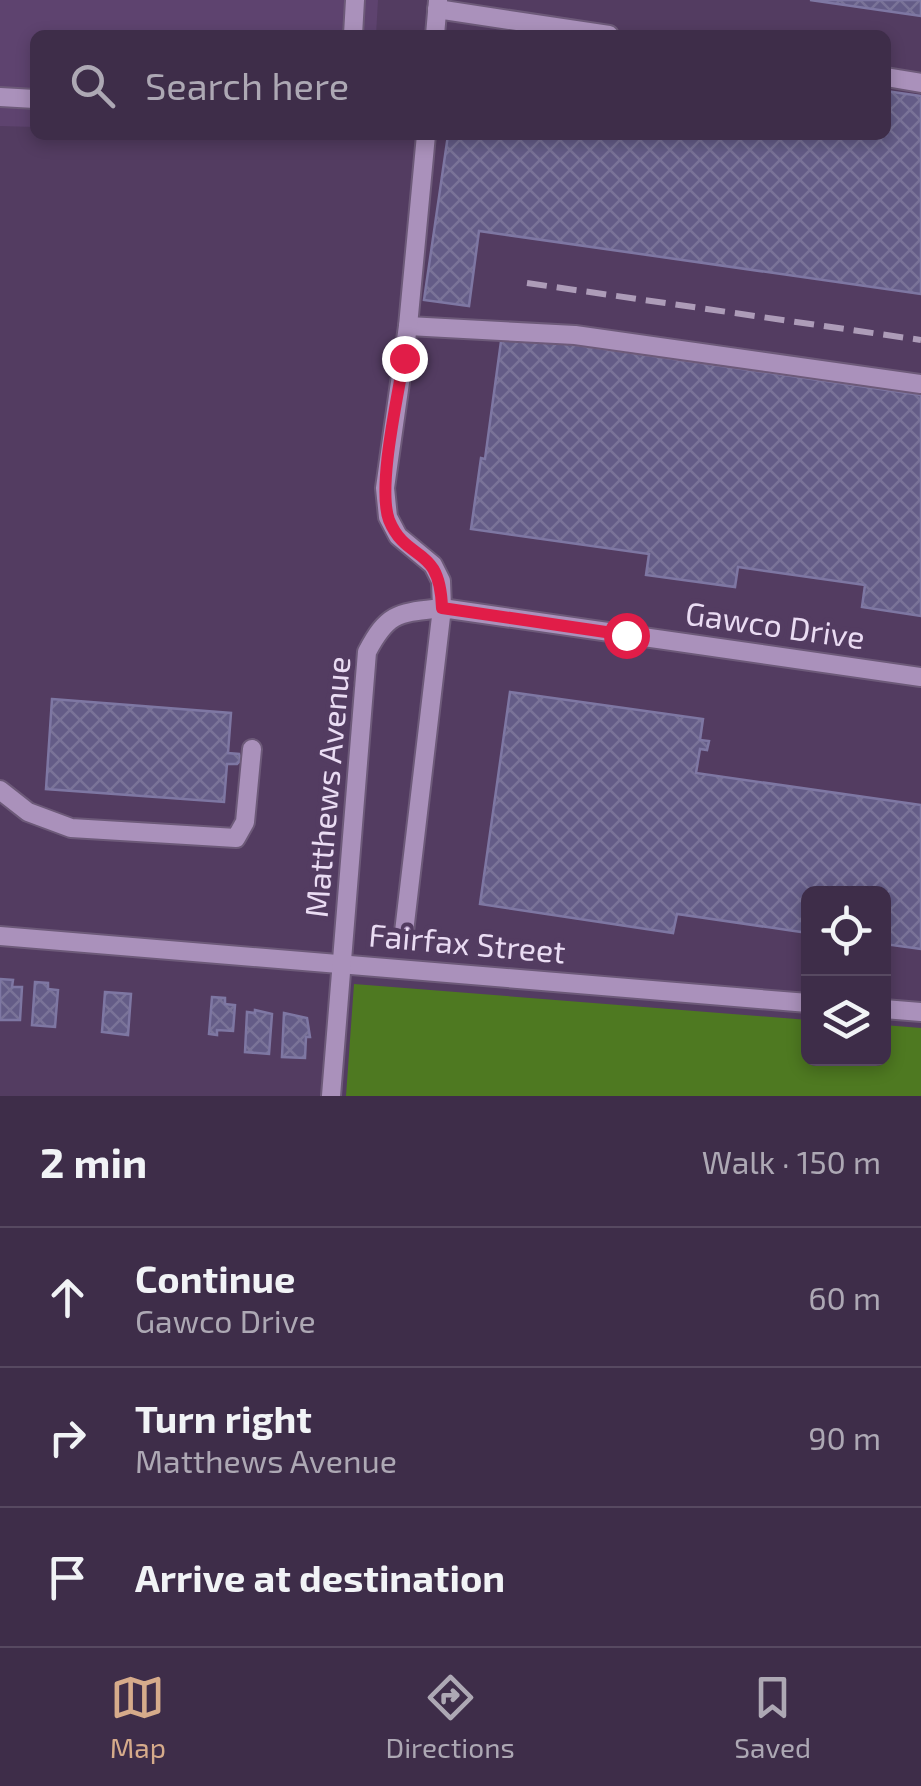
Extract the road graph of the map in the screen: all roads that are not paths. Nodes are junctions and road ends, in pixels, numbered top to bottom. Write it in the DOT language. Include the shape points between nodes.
graph roads {
  1 [pos="355,0"];
  2 [pos="437,4"];
  3 [pos="352,30"];
  4 [pos="434,30"];
  5 [pos="581,30"];
  6 [pos="891,78"];
  7 [pos="921,83"];
  8 [pos="0,97"];
  9 [pos="30,100"];
  10 [pos="426,140"];
  11 [pos="408,326"];
  12 [pos="921,384"];
  13 [pos="442,608"];
  14 [pos="921,677"];
  15 [pos="252,749"];
  16 [pos="0,790"];
  17 [pos="404,932"];
  18 [pos="0,936"];
  19 [pos="342,964"];
  20 [pos="801,1002"];
  21 [pos="891,1010"];
  22 [pos="921,1012"];
  23 [pos="331,1096"];
  1 -- 3 [label="street"];
  2 -- 4 [label="street"];
  2 -- 5 [label="street"];
  6 -- 7 [label="street"];
  8 -- 9 [label="street"];
  10 -- 11 [label="street"];
  11 -- 12 [label="street" via="575,335"];
  11 -- 13 [label="street" via="385,488 388,517 398,536 433,565"];
  13 -- 14 [label="street, Gawco Drive"];
  13 -- 17 [label="street"];
  13 -- 19 [label="street, Matthews Avenue" via="399,613 381,626 368,652"];
  15 -- 16 [label="street" via="245,822 236,838 71,828 28,812"];
  18 -- 19 [label="street, Fairfax Street"];
  19 -- 20 [label="street, Fairfax Street"];
  19 -- 23 [label="street, Matthews Avenue"];
  21 -- 22 [label="street"];
}
